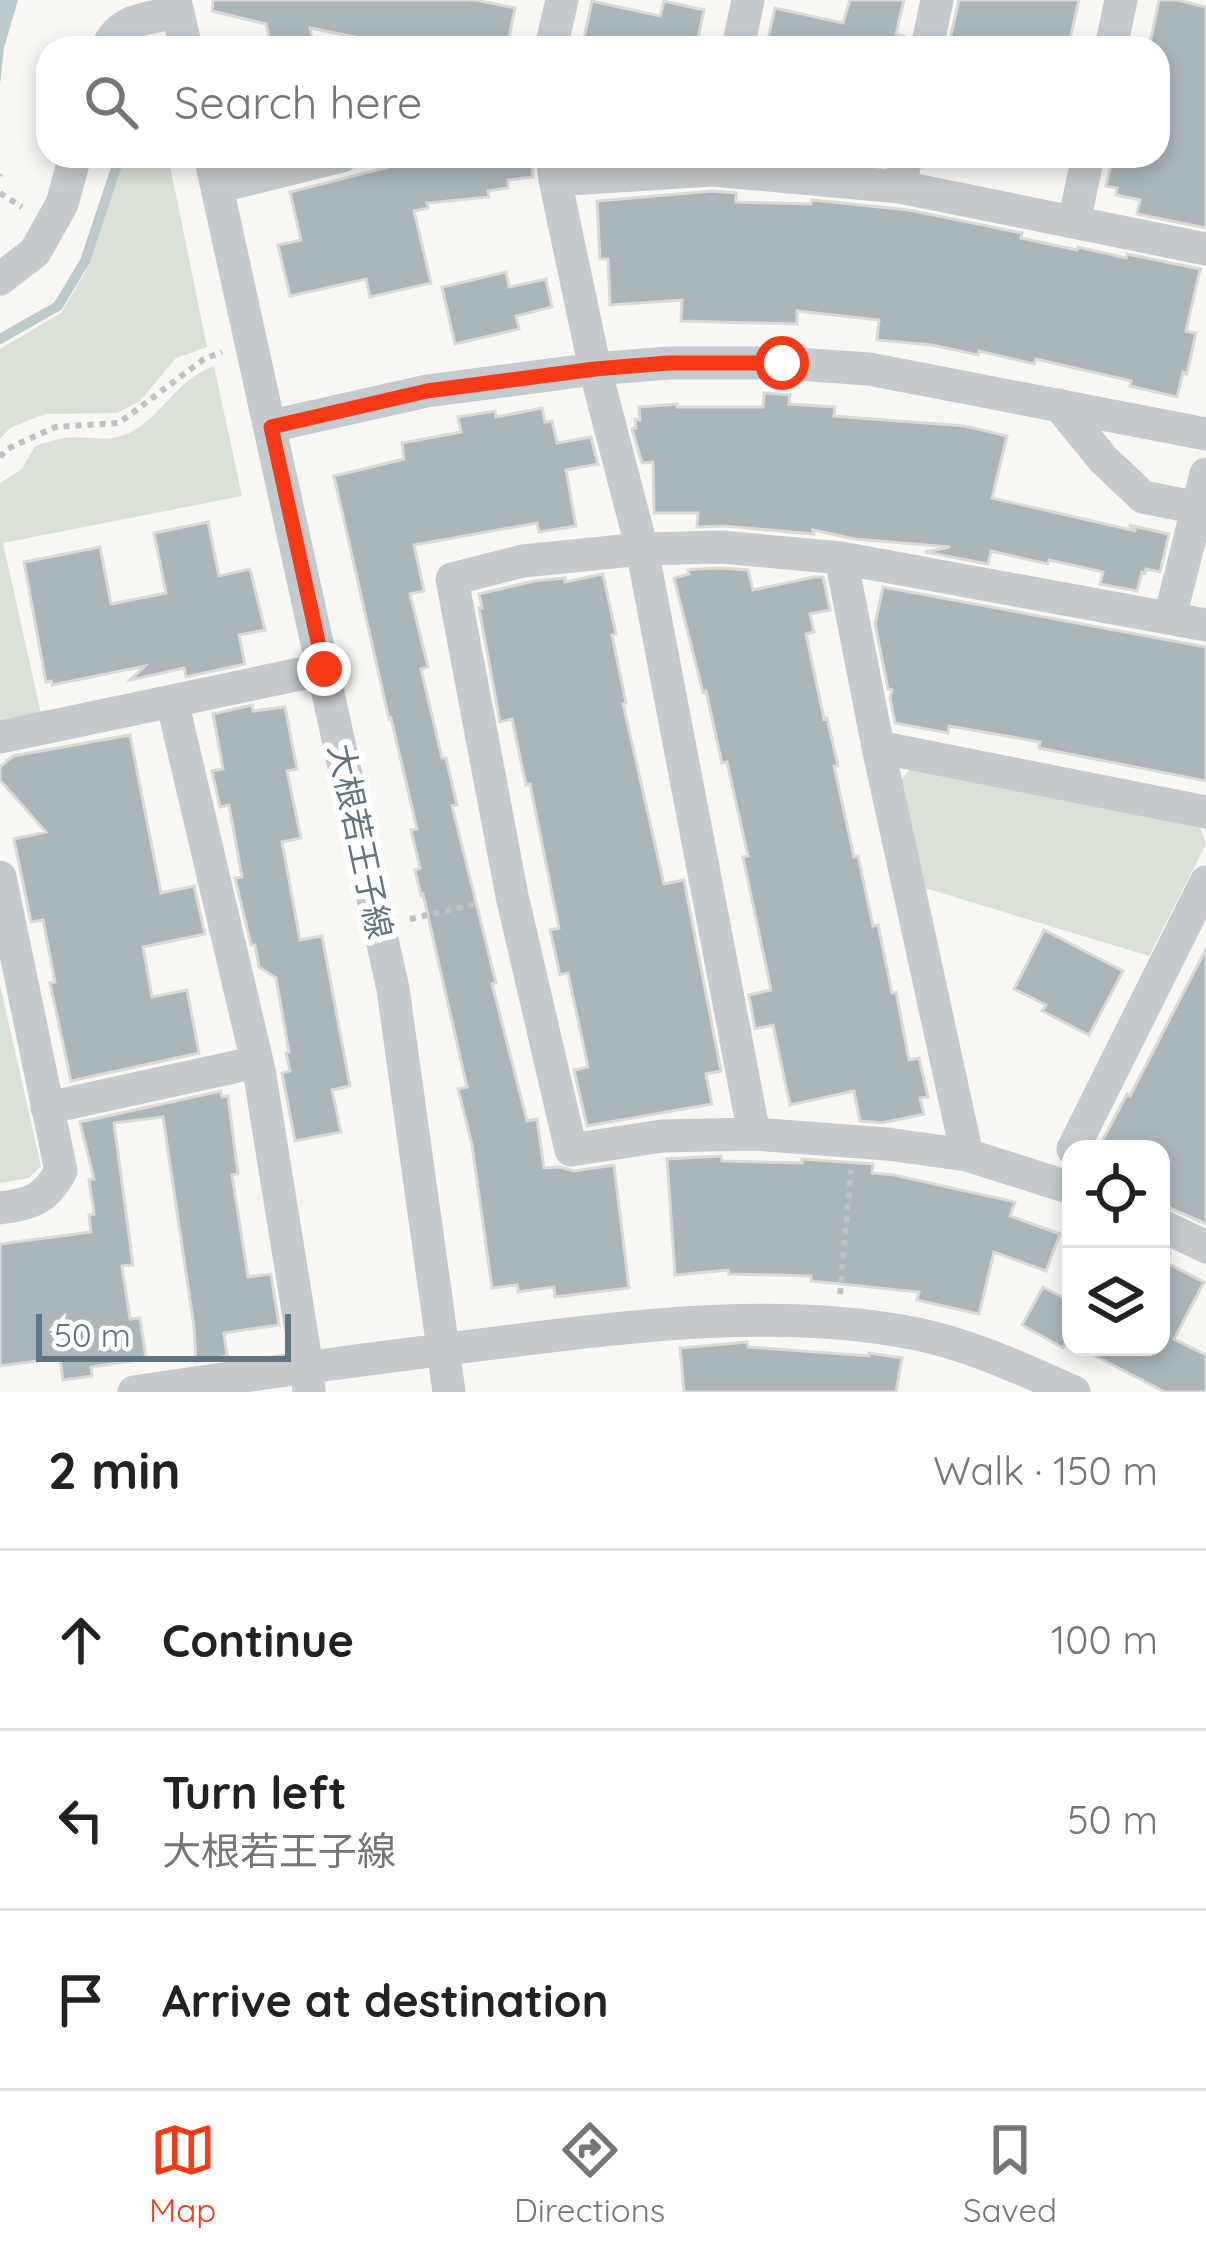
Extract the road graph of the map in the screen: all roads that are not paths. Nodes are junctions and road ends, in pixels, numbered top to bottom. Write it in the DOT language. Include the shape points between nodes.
graph roads {
  1 [pos="562,0"];
  2 [pos="748,0"];
  3 [pos="937,0"];
  4 [pos="1120,0"];
  5 [pos="177,6"];
  6 [pos="114,36"];
  7 [pos="183,36"];
  8 [pos="554,36"];
  9 [pos="740,36"];
  10 [pos="930,36"];
  11 [pos="1113,36"];
  12 [pos="72,168"];
  13 [pos="554,168"];
  14 [pos="819,168"];
  15 [pos="1085,168"];
  16 [pos="214,171"];
  17 [pos="903,172"];
  18 [pos="1074,222"];
  19 [pos="1206,249"];
  20 [pos="0,279"];
  21 [pos="595,369"];
  22 [pos="1059,405"];
  23 [pos="271,427"];
  24 [pos="1206,434"];
  25 [pos="1206,474"];
  26 [pos="1198,508"];
  27 [pos="642,549"];
  28 [pos="841,558"];
  29 [pos="1171,617"];
  30 [pos="1206,625"];
  31 [pos="324,669"];
  32 [pos="172,701"];
  33 [pos="0,737"];
  34 [pos="878,747"];
  35 [pos="1206,812"];
  36 [pos="0,878"];
  37 [pos="1206,882"];
  38 [pos="257,1062"];
  39 [pos="47,1108"];
  40 [pos="754,1134"];
  41 [pos="1082,1140"];
  42 [pos="967,1155"];
  43 [pos="1062,1167"];
  44 [pos="0,1208"];
  45 [pos="1170,1229"];
  46 [pos="1206,1246"];
  47 [pos="443,1349"];
  48 [pos="308,1379"];
  49 [pos="134,1392"];
  50 [pos="448,1392"];
  51 [pos="1074,1392"];
  1 -- 8 [label="street"];
  2 -- 9 [label="street"];
  3 -- 10 [label="street"];
  4 -- 11 [label="street"];
  5 -- 6 [label="street" via="126,23"];
  5 -- 7 [label="street"];
  12 -- 20 [label="street" via="35,252"];
  13 -- 21 [label="street"];
  14 -- 17 [label="street"];
  15 -- 18 [label="street"];
  16 -- 23 [label="street, 大根若王子線"];
  17 -- 18 [label="street"];
  18 -- 19 [label="street"];
  21 -- 22 [label="street" via="869,369"];
  21 -- 23 [label="street" via="427,391"];
  21 -- 27 [label="street"];
  22 -- 24 [label="street"];
  22 -- 26 [label="street" via="1143,497"];
  23 -- 31 [label="street, 大根若王子線"];
  25 -- 26 [label="street"];
  26 -- 29 [label="street"];
  27 -- 28 [label="street"];
  27 -- 40 [label="street"];
  27 -- 40 [label="street" via="523,561 452,579 512,896 571,1150 662,1136"];
  28 -- 29 [label="street"];
  28 -- 34 [label="street"];
  29 -- 30 [label="street"];
  31 -- 32 [label="street"];
  31 -- 47 [label="street, 大根若王子線" via="393,989"];
  32 -- 33 [label="street"];
  32 -- 38 [label="street"];
  34 -- 35 [label="street"];
  34 -- 42 [label="street"];
  36 -- 39 [label="street"];
  37 -- 41 [label="street"];
  38 -- 39 [label="street"];
  38 -- 48 [label="street"];
  39 -- 44 [label="street" via="61,1172 29,1204"];
  40 -- 42 [label="street"];
  42 -- 43 [label="street"];
  45 -- 46 [label="street"];
  47 -- 48 [label="street"];
  47 -- 50 [label="street, 大根若王子線"];
  47 -- 51 [label="street" via="703,1322 837,1322 983,1352"];
  48 -- 49 [label="street"];
}
